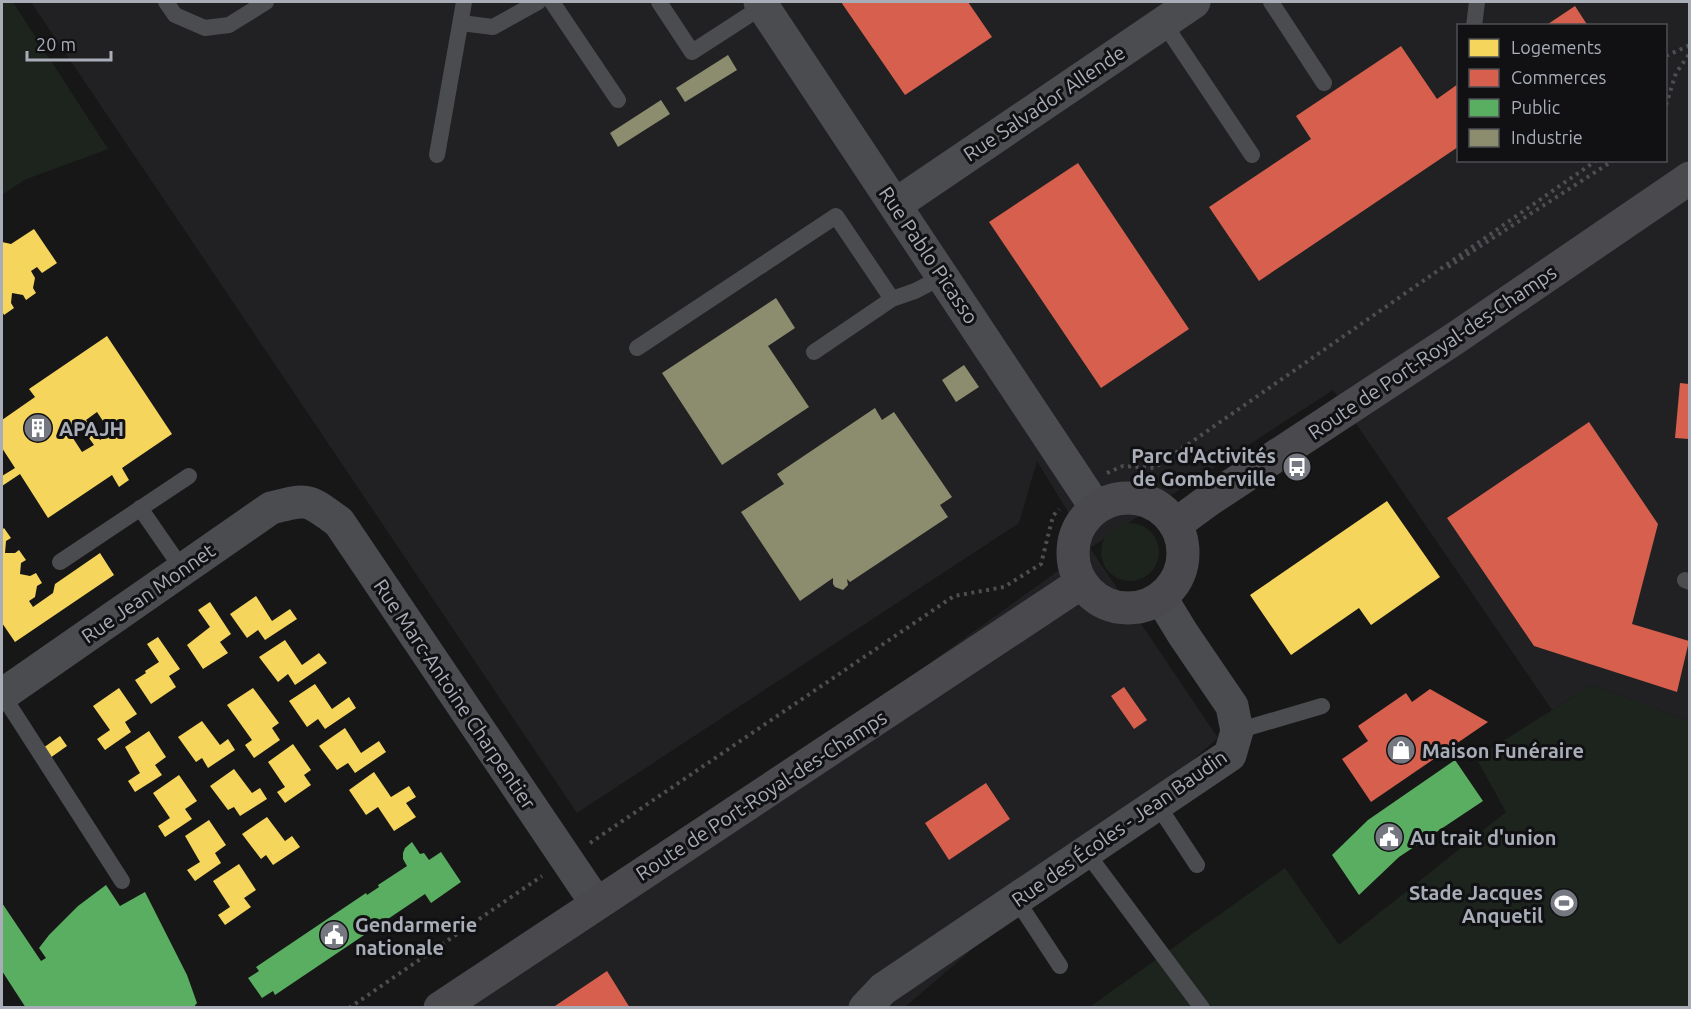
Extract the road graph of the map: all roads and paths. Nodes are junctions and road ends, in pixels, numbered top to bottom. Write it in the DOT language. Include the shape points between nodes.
graph roads {
  1 [pos="166,2"];
  2 [pos="266,2"];
  3 [pos="464,2"];
  4 [pos="538,2"];
  5 [pos="552,2"];
  6 [pos="659,2"];
  7 [pos="1194,2"];
  8 [pos="1271,2"];
  9 [pos="1477,2"];
  10 [pos="762,4"];
  11 [pos="1163,22"];
  12 [pos="461,23"];
  13 [pos="1474,24"];
  14 [pos="1689,45"];
  15 [pos="1689,53"];
  16 [pos="1667,55"];
  17 [pos="1324,83"];
  18 [pos="1667,99"];
  19 [pos="618,100"];
  20 [pos="437,155"];
  21 [pos="1252,155"];
  22 [pos="1594,162"];
  23 [pos="1611,162"];
  24 [pos="1689,178"];
  25 [pos="896,205"];
  26 [pos="944,276"];
  27 [pos="1402,296"];
  28 [pos="892,299"];
  29 [pos="637,348"];
  30 [pos="814,352"];
  31 [pos="189,476"];
  32 [pos="1088,496"];
  33 [pos="299,500"];
  34 [pos="140,508"];
  35 [pos="1175,525"];
  36 [pos="60,562"];
  37 [pos="183,570"];
  38 [pos="1081,582"];
  39 [pos="1161,598"];
  40 [pos="2,695"];
  41 [pos="1322,706"];
  42 [pos="1237,731"];
  43 [pos="1158,804"];
  44 [pos="1086,852"];
  45 [pos="567,859"];
  46 [pos="1197,865"];
  47 [pos="122,880"];
  48 [pos="1016,899"];
  49 [pos="596,903"];
  50 [pos="1060,966"];
  51 [pos="349,1008"];
  52 [pos="440,1008"];
  53 [pos="865,1008"];
  54 [pos="1202,1008"];
  1 -- 2 [label="lane" via="175,15 205,27 229,26"];
  3 -- 12 [label="lane"];
  4 -- 12 [label="lane" via="493,27"];
  5 -- 19 [label="lane"];
  6 -- 10 [label="lane" via="692,52"];
  7 -- 11 [label="street, Rue Salvador Allende"];
  8 -- 17 [label="lane"];
  9 -- 13 [label="lane"];
  10 -- 25 [label="street, Rue Pablo Picasso"];
  11 -- 21 [label="lane"];
  11 -- 25 [label="street, Rue Salvador Allende"];
  12 -- 20 [label="lane"];
  14 -- 16 [label="path"];
  15 -- 18 [label="path" via="1676,73"];
  22 -- 27 [label="path"];
  23 -- 27 [label="path"];
  24 -- 35 [label="main road, Route de Port-Royal-des-Champs"];
  25 -- 26 [label="street, Rue Pablo Picasso"];
  26 -- 28 [label="lane"];
  26 -- 32 [label="street, Rue Pablo Picasso"];
  27 -- 32 [label="path" via="1154,468 1123,466"];
  28 -- 29 [label="lane" via="836,216"];
  28 -- 30 [label="lane"];
  31 -- 34 [label="lane"];
  32 -- 35 [label="main road" via="1110,501 1139,499 1166,513"];
  32 -- 38 [label="main road" via="1073,551"];
  32 -- 45 [label="path" via="1053,516 1041,564 1004,587 954,596"];
  33 -- 37 [label="street, Rue Jean Monnet" via="271,508"];
  33 -- 45 [label="street, Rue Marc-Antoine Charpentier" via="313,504 339,522"];
  34 -- 36 [label="lane"];
  34 -- 37 [label="lane"];
  35 -- 39 [label="main road" via="1181,537 1182,564 1171,589"];
  37 -- 40 [label="street, Rue Jean Monnet"];
  38 -- 39 [label="main road" via="1091,594 1118,608 1140,607"];
  38 -- 49 [label="main road, Route de Port-Royal-des-Champs"];
  39 -- 42 [label="street, Rue des Écoles - Jean Baudin" via="1232,706"];
  40 -- 47 [label="lane"];
  41 -- 42 [label="lane"];
  42 -- 43 [label="street, Rue des Écoles - Jean Baudin" via="1230,755"];
  43 -- 44 [label="street, Rue des Écoles - Jean Baudin"];
  43 -- 46 [label="lane"];
  44 -- 48 [label="street, Rue des Écoles - Jean Baudin"];
  44 -- 54 [label="lane"];
  45 -- 49 [label="street, Rue Marc-Antoine Charpentier"];
  45 -- 51 [label="path"];
  48 -- 50 [label="lane"];
  48 -- 53 [label="street, Rue des Écoles - Jean Baudin" via="883,989"];
  49 -- 52 [label="main road, Route de Port-Royal-des-Champs"];
}
